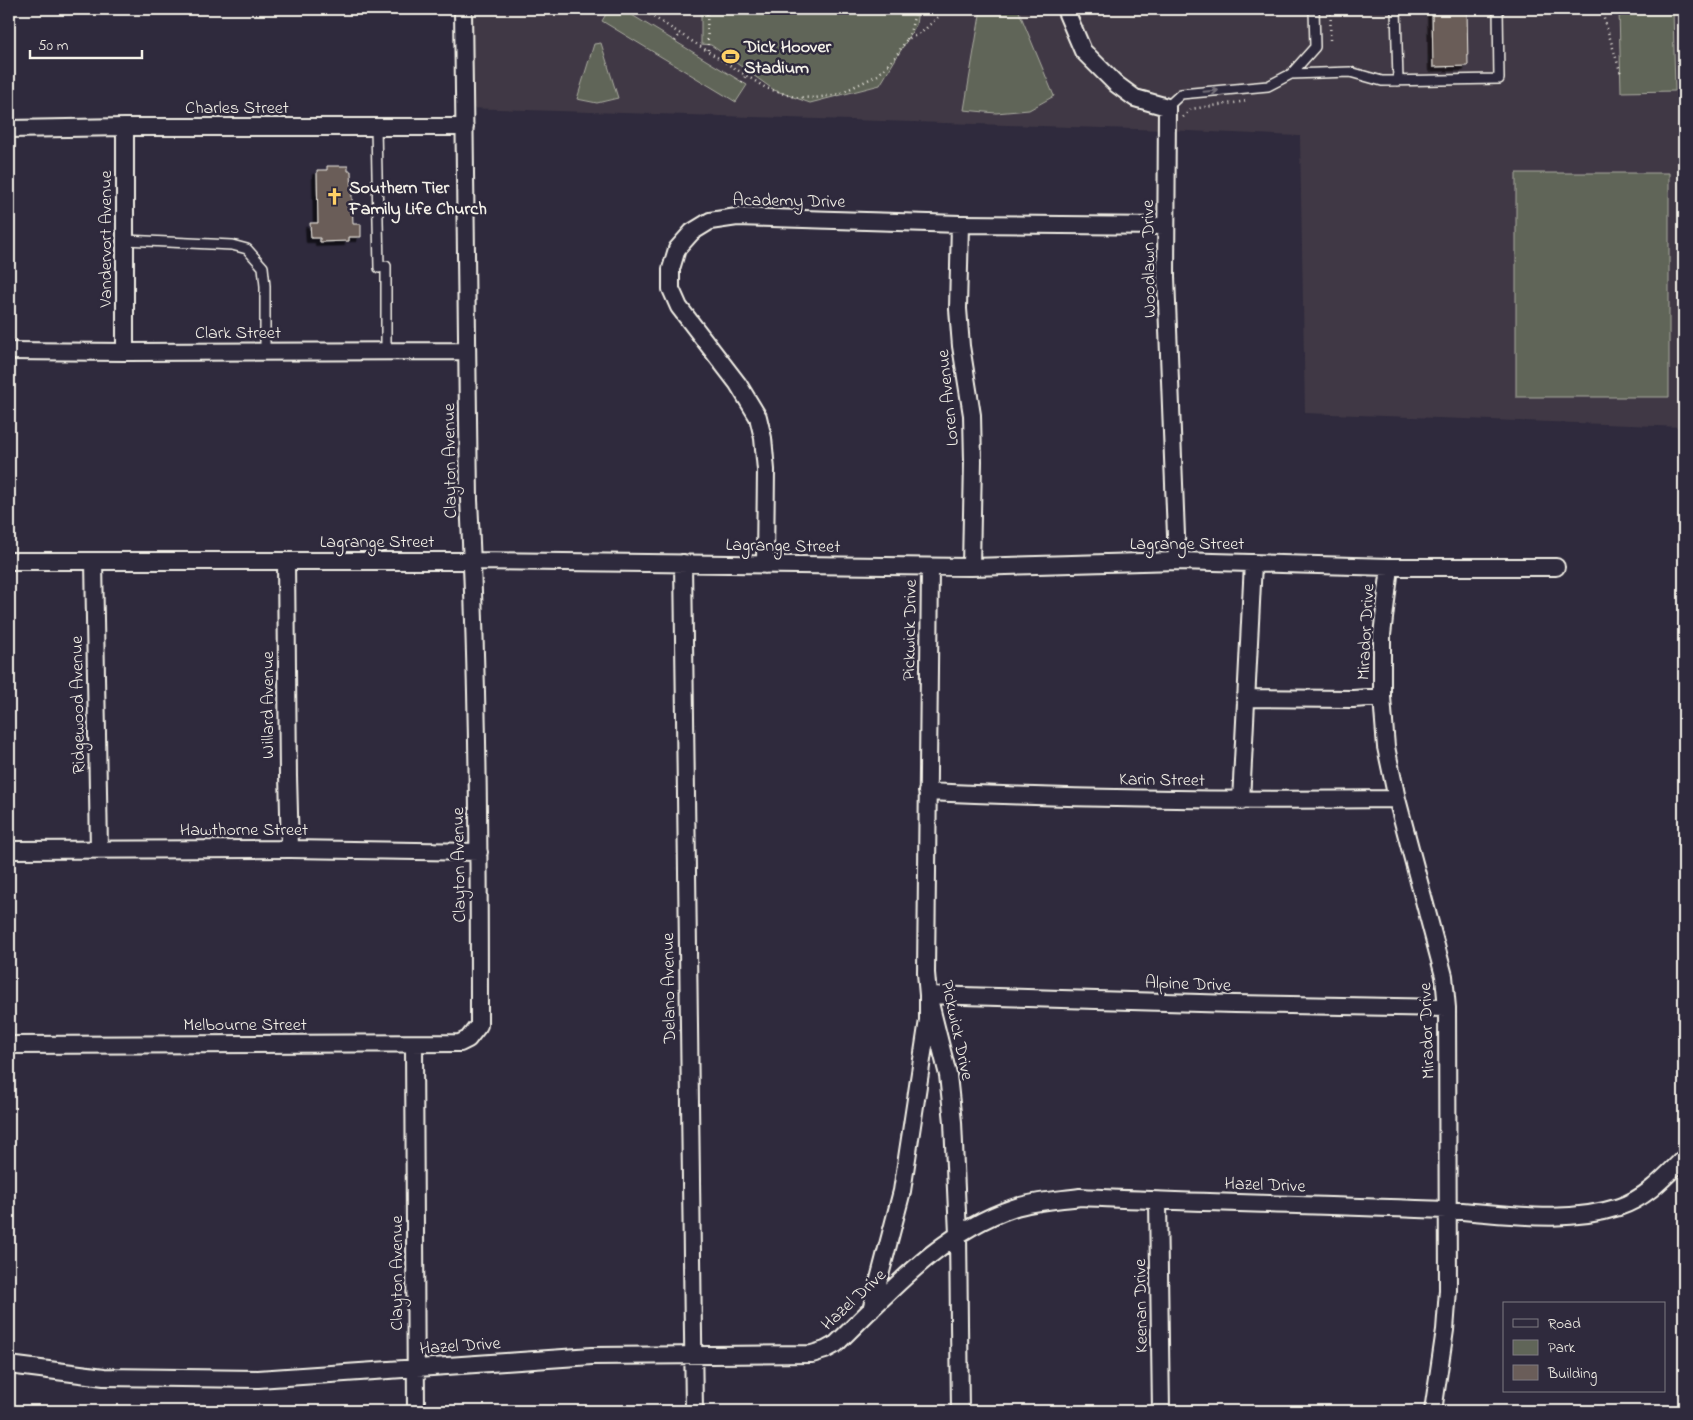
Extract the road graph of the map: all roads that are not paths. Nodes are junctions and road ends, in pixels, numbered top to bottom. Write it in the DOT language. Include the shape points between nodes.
graph roads {
  1 [pos="464,9"];
  2 [pos="1065,9"];
  3 [pos="1314,9"];
  4 [pos="1396,9"];
  5 [pos="1498,9"];
  6 [pos="1291,74"];
  7 [pos="1398,81"];
  8 [pos="1168,106"];
  9 [pos="125,127"];
  10 [pos="376,127"];
  11 [pos="465,127"];
  12 [pos="9,128"];
  13 [pos="960,224"];
  14 [pos="1166,226"];
  15 [pos="125,240"];
  16 [pos="9,351"];
  17 [pos="467,351"];
  18 [pos="125,352"];
  19 [pos="265,352"];
  20 [pos="386,352"];
  21 [pos="9,561"];
  22 [pos="94,561"];
  23 [pos="286,561"];
  24 [pos="472,561"];
  25 [pos="1177,561"];
  26 [pos="1253,563"];
  27 [pos="683,564"];
  28 [pos="765,565"];
  29 [pos="930,567"];
  30 [pos="970,567"];
  31 [pos="1390,567"];
  32 [pos="1556,567"];
  33 [pos="1382,697"];
  34 [pos="1245,698"];
  35 [pos="926,792"];
  36 [pos="1397,799"];
  37 [pos="1241,801"];
  38 [pos="100,849"];
  39 [pos="290,849"];
  40 [pos="9,850"];
  41 [pos="479,852"];
  42 [pos="928,995"];
  43 [pos="1448,1008"];
  44 [pos="476,1031"];
  45 [pos="414,1044"];
  46 [pos="9,1045"];
  47 [pos="1684,1158"];
  48 [pos="1158,1201"];
  49 [pos="1448,1210"];
  50 [pos="958,1234"];
  51 [pos="871,1310"];
  52 [pos="693,1356"];
  53 [pos="9,1365"];
  54 [pos="416,1368"];
  55 [pos="416,1411"];
  56 [pos="694,1411"];
  57 [pos="960,1411"];
  58 [pos="1161,1411"];
  59 [pos="1433,1411"];
  1 -- 11 [label="street, Clayton Avenue"];
  2 -- 8 [label="street" via="1083,51 1116,84 1135,98"];
  3 -- 6 [label="lane" via="1315,46"];
  4 -- 7 [label="lane"];
  5 -- 7 [label="lane" via="1500,79"];
  6 -- 7 [label="lane" via="1350,72 1382,81"];
  8 -- 6 [label="lane, one-way" via="1181,94 1268,86"];
  8 -- 14 [label="street, Woodlawn Drive"];
  9 -- 10 [label="street, Charles Street"];
  9 -- 12 [label="street, Charles Street"];
  9 -- 15 [label="street, Vandervort Avenue"];
  10 -- 11 [label="street, Charles Street"];
  10 -- 20 [label="lane" via="379,268 386,266"];
  11 -- 17 [label="street, Clayton Avenue"];
  13 -- 14 [label="street, Academy Drive"];
  13 -- 28 [label="street, Academy Drive" via="738,217 710,221 692,232 677,249 671,269 671,289 679,307 738,384 758,417 766,470"];
  13 -- 30 [label="street, Loren Avenue" via="958,309 972,416"];
  14 -- 25 [label="street, Woodlawn Drive"];
  15 -- 18 [label="street, Vandervort Avenue"];
  15 -- 19 [label="lane" via="232,245 246,249 263,267"];
  16 -- 18 [label="street, Clark Street"];
  17 -- 20 [label="street, Clark Street"];
  17 -- 24 [label="street, Clayton Avenue"];
  18 -- 19 [label="street, Clark Street"];
  19 -- 20 [label="street, Clark Street"];
  21 -- 22 [label="street, Lagrange Street"];
  22 -- 23 [label="street, Lagrange Street"];
  22 -- 38 [label="street, Ridgewood Avenue"];
  23 -- 24 [label="street, Lagrange Street"];
  23 -- 39 [label="street, Willard Avenue"];
  24 -- 27 [label="street, Lagrange Street"];
  24 -- 41 [label="street, Clayton Avenue"];
  25 -- 26 [label="street, Lagrange Street"];
  25 -- 30 [label="street, Lagrange Street"];
  26 -- 31 [label="street, Lagrange Street"];
  26 -- 34 [label="street"];
  27 -- 28 [label="street, Lagrange Street"];
  27 -- 52 [label="street, Delano Avenue"];
  28 -- 29 [label="street, Lagrange Street"];
  29 -- 30 [label="street, Lagrange Street"];
  29 -- 35 [label="street, Pickwick Drive"];
  31 -- 32 [label="street, Lagrange Street"];
  31 -- 33 [label="street, Mirador Drive" via="1382,635"];
  33 -- 34 [label="street"];
  33 -- 36 [label="street, Mirador Drive" via="1386,747"];
  34 -- 37 [label="street"];
  35 -- 37 [label="street, Karin Street"];
  35 -- 42 [label="street, Pickwick Drive"];
  36 -- 37 [label="street, Karin Street"];
  36 -- 43 [label="street, Mirador Drive" via="1444,976"];
  38 -- 39 [label="street, Hawthorne Street"];
  38 -- 40 [label="street, Hawthorne Street"];
  39 -- 41 [label="street, Hawthorne Street"];
  41 -- 44 [label="street, Clayton Avenue" via="479,1026"];
  42 -- 43 [label="street, Alpine Drive"];
  42 -- 50 [label="street, Pickwick Drive" via="948,1075"];
  42 -- 51 [label="street" via="928,1020 902,1191"];
  43 -- 49 [label="street, Mirador Drive"];
  44 -- 45 [label="street, Melbourne Street" via="460,1043"];
  45 -- 46 [label="street, Melbourne Street"];
  45 -- 54 [label="street, Clayton Avenue"];
  47 -- 49 [label="street, Hazel Drive" via="1650,1192 1617,1208 1578,1216"];
  48 -- 49 [label="street, Hazel Drive"];
  48 -- 50 [label="street, Hazel Drive" via="1080,1197 1048,1201 991,1216"];
  48 -- 58 [label="street, Keenan Drive"];
  49 -- 59 [label="street, Mirador Drive" via="1448,1290"];
  50 -- 51 [label="street, Hazel Drive" via="928,1256"];
  50 -- 57 [label="street, Pickwick Drive"];
  51 -- 52 [label="street, Hazel Drive" via="836,1344 812,1354"];
  52 -- 54 [label="street, Hazel Drive" via="592,1356"];
  52 -- 56 [label="street, Delano Avenue"];
  53 -- 54 [label="street, Hazel Drive" via="104,1377 258,1379"];
  54 -- 55 [label="street, Clayton Avenue"];
}
